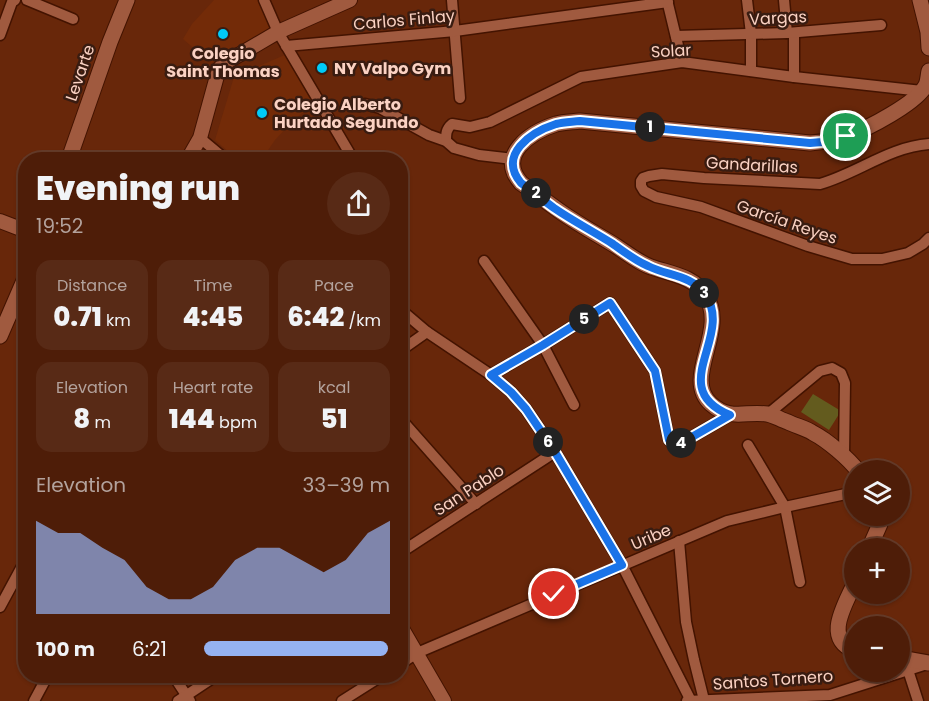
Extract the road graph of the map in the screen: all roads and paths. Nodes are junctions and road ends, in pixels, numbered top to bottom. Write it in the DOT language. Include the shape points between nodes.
graph roads {
  1 [pos="27,0"];
  2 [pos="127,0"];
  3 [pos="264,0"];
  4 [pos="350,0"];
  5 [pos="452,0"];
  6 [pos="747,0"];
  7 [pos="784,0"];
  8 [pos="920,0"];
  9 [pos="14,1"];
  10 [pos="668,1"];
  11 [pos="73,19"];
  12 [pos="881,25"];
  13 [pos="455,31"];
  14 [pos="278,32"];
  15 [pos="790,33"];
  16 [pos="751,34"];
  17 [pos="0,35"];
  18 [pos="676,36"];
  19 [pos="286,45"];
  20 [pos="929,48"];
  21 [pos="682,62"];
  22 [pos="751,71"];
  23 [pos="794,77"];
  24 [pos="926,83"];
  25 [pos="460,98"];
  26 [pos="358,105"];
  27 [pos="200,138"];
  28 [pos="446,141"];
  29 [pos="929,144"];
  30 [pos="71,152"];
  31 [pos="192,152"];
  32 [pos="217,152"];
  33 [pos="349,152"];
  34 [pos="513,159"];
  35 [pos="641,181"];
  36 [pos="0,221"];
  37 [pos="18,228"];
  38 [pos="929,238"];
  39 [pos="484,261"];
  40 [pos="18,294"];
  41 [pos="408,316"];
  42 [pos="427,332"];
  43 [pos="0,336"];
  44 [pos="408,345"];
  45 [pos="543,345"];
  46 [pos="491,375"];
  47 [pos="574,405"];
  48 [pos="768,414"];
  49 [pos="730,415"];
  50 [pos="408,427"];
  51 [pos="748,445"];
  52 [pos="555,452"];
  53 [pos="844,455"];
  54 [pos="848,460"];
  55 [pos="844,494"];
  56 [pos="476,504"];
  57 [pos="785,507"];
  58 [pos="679,541"];
  59 [pos="408,548"];
  60 [pos="622,565"];
  61 [pos="18,574"];
  62 [pos="800,582"];
  63 [pos="845,604"];
  64 [pos="0,607"];
  65 [pos="408,638"];
  66 [pos="844,644"];
  67 [pos="417,653"];
  68 [pos="408,658"];
  69 [pos="929,663"];
  70 [pos="910,664"];
  71 [pos="910,680"];
  72 [pos="861,682"];
  73 [pos="44,683"];
  74 [pos="177,683"];
  75 [pos="206,683"];
  76 [pos="370,683"];
  77 [pos="185,699"];
  78 [pos="691,700"];
  79 [pos="704,700"];
  80 [pos="719,700"];
  81 [pos="34,701"];
  82 [pos="342,701"];
  83 [pos="444,701"];
  84 [pos="686,701"];
  85 [pos="918,701"];
  1 -- 11 [label="street"];
  2 -- 30 [label="main road, Levarte"];
  3 -- 14 [label="street"];
  4 -- 14 [label="street"];
  5 -- 13 [label="street"];
  6 -- 16 [label="street"];
  7 -- 15 [label="street"];
  8 -- 20 [label="main road"];
  9 -- 17 [label="street"];
  10 -- 13 [label="street, Carlos Finlay"];
  10 -- 18 [label="street"];
  12 -- 15 [label="street, Vargas"];
  13 -- 19 [label="street, Carlos Finlay"];
  13 -- 25 [label="street"];
  14 -- 19 [label="street"];
  14 -- 27 [label="street" via="220,68"];
  15 -- 16 [label="street, Vargas"];
  15 -- 23 [label="street"];
  16 -- 18 [label="street, Vargas"];
  16 -- 22 [label="street"];
  18 -- 21 [label="street"];
  19 -- 33 [label="street"];
  21 -- 22 [label="street, Solar"];
  21 -- 28 [label="street, Solar" via="576,79 490,122 470,127 452,124"];
  22 -- 23 [label="street, Solar"];
  23 -- 24 [label="street, Solar"];
  24 -- 34 [label="main road" via="905,105 869,126 822,142 580,121 541,130 522,143"];
  26 -- 28 [label="street" via="380,108"];
  27 -- 31 [label="street"];
  27 -- 32 [label="street"];
  28 -- 34 [label="street" via="467,152"];
  29 -- 35 [label="street, Gandarillas" via="899,149 820,184 662,174"];
  34 -- 49 [label="main road" via="514,172 521,183 555,208 648,266 692,281 704,292 713,324 701,387 709,402"];
  35 -- 38 [label="street, García Reyes" via="644,191 656,197 700,207 852,259 882,259 908,253"];
  36 -- 37 [label="street"];
  39 -- 45 [label="street"];
  40 -- 43 [label="main road"];
  41 -- 42 [label="street"];
  42 -- 44 [label="street"];
  42 -- 46 [label="street"];
  45 -- 46 [label="street"];
  45 -- 47 [label="street"];
  45 -- 49 [label="street" via="610,303 655,371 669,440 678,445"];
  46 -- 52 [label="street" via="526,409"];
  48 -- 49 [label="main road"];
  48 -- 53 [label="main road" via="815,433"];
  48 -- 53 [label="street" via="820,371 832,368 841,373 845,383"];
  50 -- 56 [label="street"];
  51 -- 57 [label="street"];
  52 -- 56 [label="street, San Pablo"];
  52 -- 60 [label="street"];
  53 -- 54 [label="main road"];
  55 -- 57 [label="street, Uribe"];
  56 -- 59 [label="street, San Pablo"];
  57 -- 58 [label="street, Uribe" via="727,521"];
  57 -- 62 [label="street"];
  58 -- 60 [label="street, Uribe"];
  58 -- 79 [label="street" via="686,622"];
  60 -- 67 [label="street, Uribe"];
  60 -- 78 [label="street"];
  61 -- 64 [label="street"];
  63 -- 66 [label="main road" via="837,628"];
  65 -- 67 [label="street"];
  67 -- 68 [label="street, Uribe"];
  67 -- 83 [label="street"];
  69 -- 70 [label="main road"];
  71 -- 85 [label="street"];
  72 -- 80 [label="street, Santos Tornero" via="830,695"];
  73 -- 81 [label="street"];
  74 -- 77 [label="street"];
  75 -- 77 [label="street"];
  76 -- 82 [label="street"];
  78 -- 79 [label="street, Santos Tornero"];
  78 -- 84 [label="street, Santos Tornero"];
  79 -- 80 [label="street, Santos Tornero"];
}
